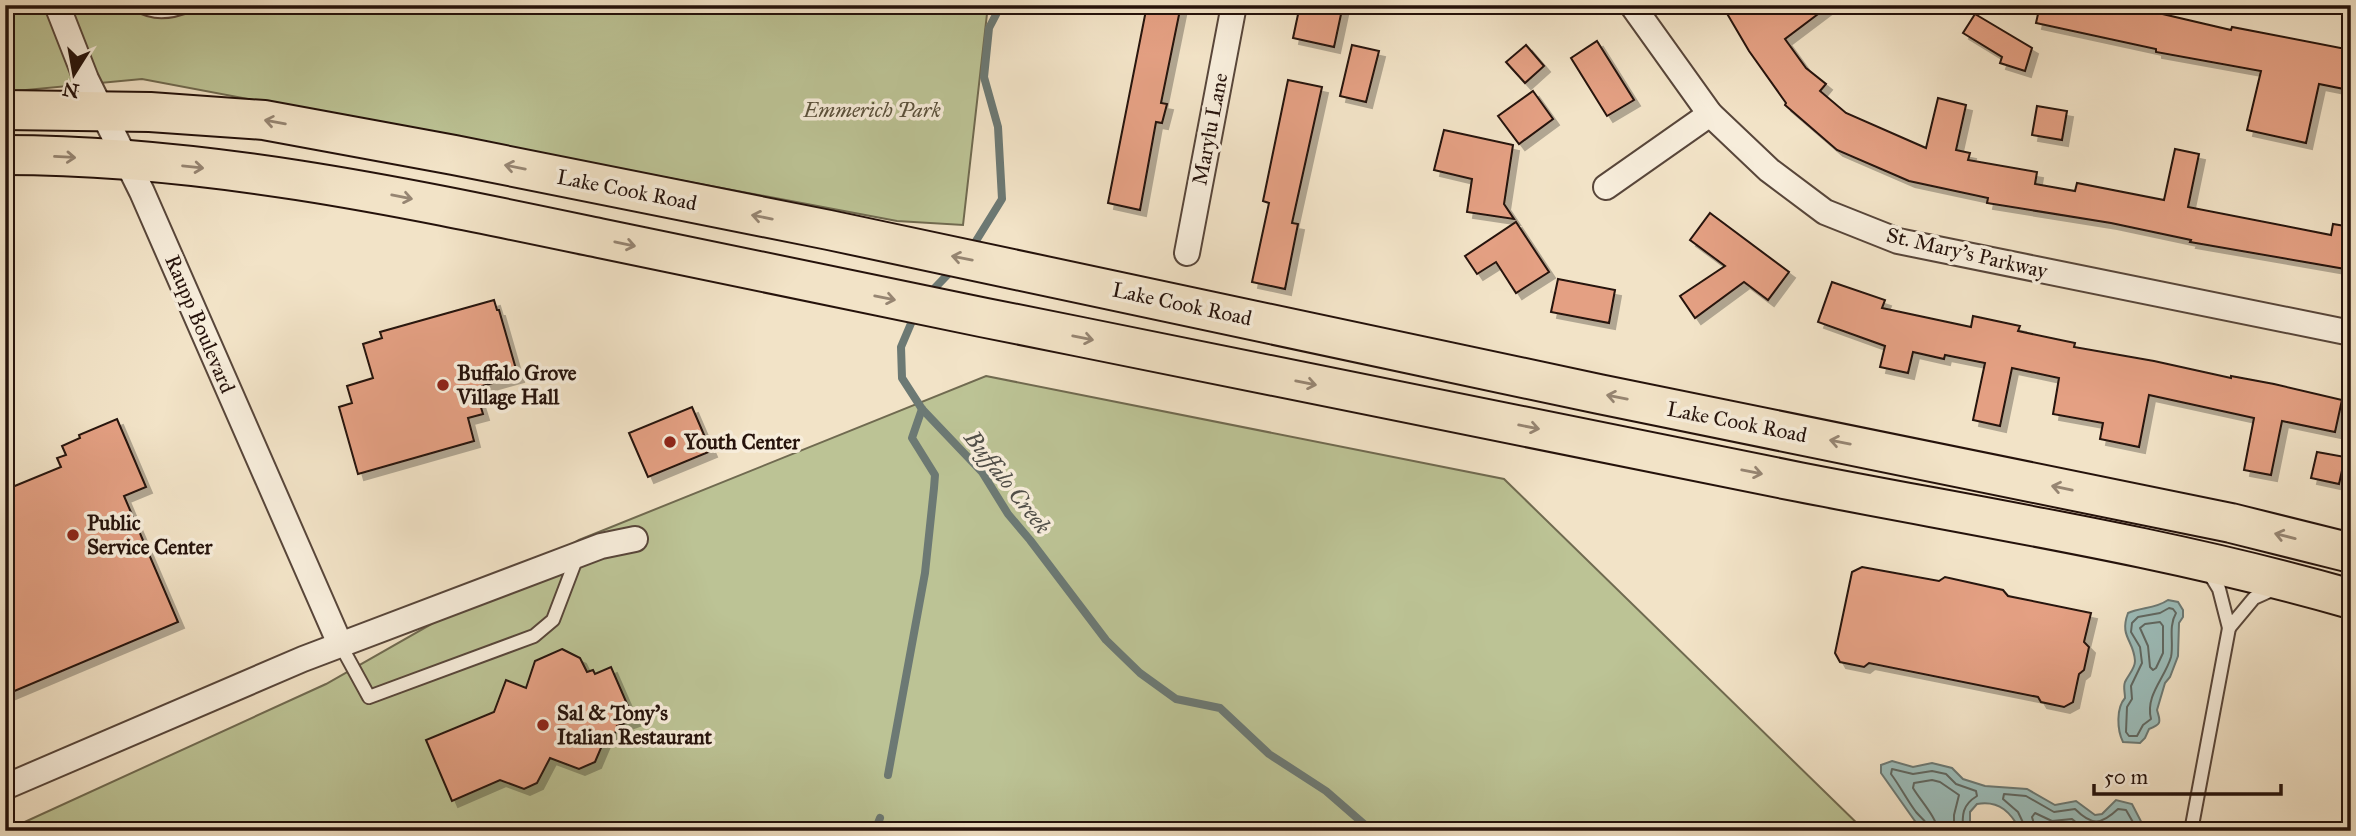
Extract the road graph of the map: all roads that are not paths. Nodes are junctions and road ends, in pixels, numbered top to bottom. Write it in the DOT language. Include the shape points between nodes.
graph roads {
  1 [pos="57,5"];
  2 [pos="139,5"];
  3 [pos="189,5"];
  4 [pos="1234,5"];
  5 [pos="1632,5"];
  6 [pos="5,110"];
  7 [pos="101,110"];
  8 [pos="1710,114"];
  9 [pos="5,155"];
  10 [pos="125,160"];
  11 [pos="1606,187"];
  12 [pos="1187,253"];
  13 [pos="2351,333"];
  14 [pos="635,539"];
  15 [pos="2351,553"];
  16 [pos="577,555"];
  17 [pos="2199,560"];
  18 [pos="2290,581"];
  19 [pos="2351,599"];
  20 [pos="2229,628"];
  21 [pos="340,644"];
  22 [pos="5,787"];
  23 [pos="2191,831"];
  1 -- 7 [label="street, Raupp Boulevard"];
  2 -- 3 [label="lane" via="155,11"];
  4 -- 12 [label="street, Marylu Lane"];
  5 -- 8 [label="street, St. Mary's Parkway"];
  6 -- 7 [label="main road, Lake Cook Road"];
  7 -- 10 [label="street, Raupp Boulevard"];
  15 -- 7 [label="main road, Lake Cook Road, one-way" via="2231,523 454,155 264,120"];
  8 -- 11 [label="street"];
  8 -- 13 [label="street, St. Mary's Parkway" via="1769,170 1825,212 1898,241"];
  9 -- 10 [label="main road, one-way"];
  10 -- 17 [label="main road, one-way" via="266,174 403,197"];
  10 -- 21 [label="street, Raupp Boulevard"];
  14 -- 16 [label="street"];
  16 -- 21 [label="street"];
  16 -- 21 [label="lane" via="554,620 534,636 369,697"];
  17 -- 18 [label="main road"];
  17 -- 20 [label="lane" via="2219,589"];
  18 -- 19 [label="main road"];
  18 -- 20 [label="lane" via="2253,598"];
  20 -- 23 [label="lane"];
  21 -- 22 [label="street"];
}
